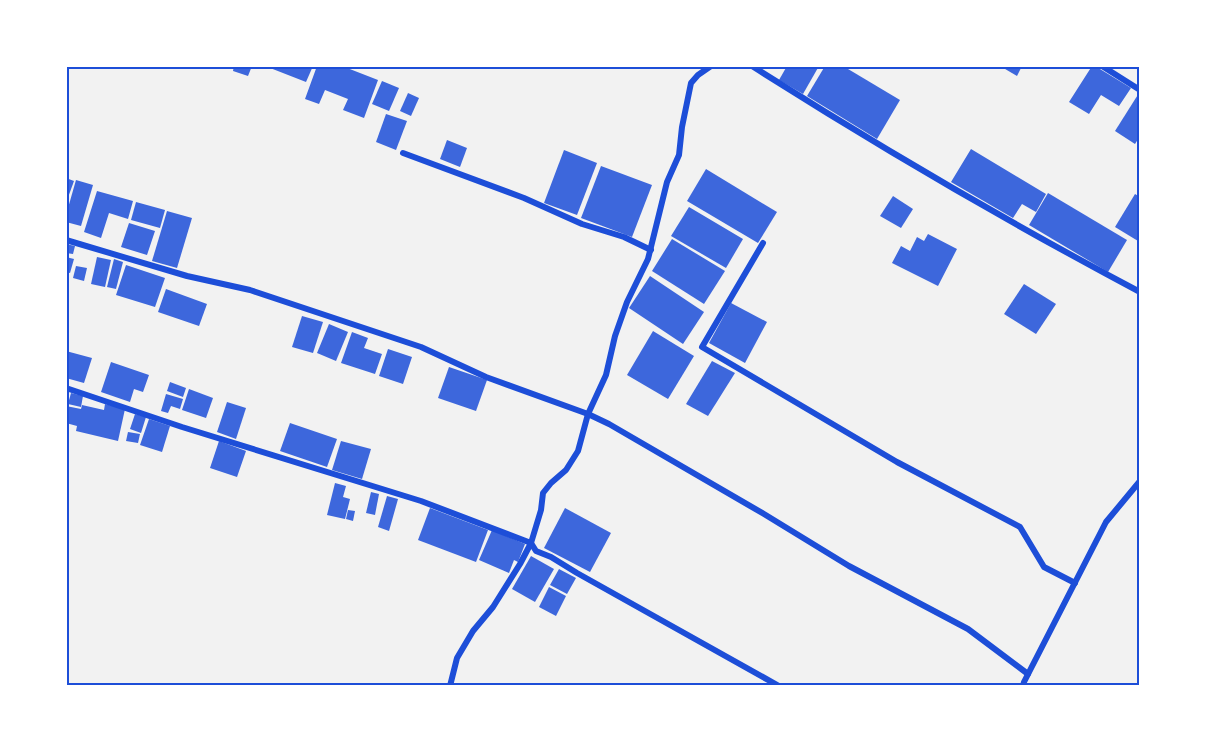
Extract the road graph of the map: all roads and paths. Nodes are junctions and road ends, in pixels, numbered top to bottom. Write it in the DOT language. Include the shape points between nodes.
graph roads {
  1 [pos="711,66"];
  2 [pos="752,66"];
  3 [pos="1102,66"];
  4 [pos="1140,90"];
  5 [pos="404,153"];
  6 [pos="66,240"];
  7 [pos="763,243"];
  8 [pos="651,250"];
  9 [pos="1140,292"];
  10 [pos="66,388"];
  11 [pos="588,414"];
  12 [pos="1140,481"];
  13 [pos="531,543"];
  14 [pos="1075,583"];
  15 [pos="1028,674"];
  16 [pos="450,686"];
  17 [pos="779,686"];
  18 [pos="1023,686"];
  1 -- 8 [label="street" via="692,83 679,155 667,182"];
  2 -- 9 [label="street" via="931,174"];
  3 -- 4 [label="street"];
  5 -- 8 [label="street"];
  6 -- 11 [label="street" via="187,276 261,293 421,347"];
  7 -- 14 [label="street" via="702,347 897,462 1020,527 1044,567"];
  8 -- 11 [label="street" via="627,302 606,375"];
  10 -- 13 [label="street" via="421,501"];
  11 -- 13 [label="street" via="578,451 543,493"];
  11 -- 15 [label="street" via="849,566 968,629"];
  12 -- 14 [label="street" via="1106,522"];
  13 -- 16 [label="street" via="493,607 456,658"];
  13 -- 17 [label="street" via="536,550"];
  14 -- 15 [label="street"];
  15 -- 18 [label="street"];
}
